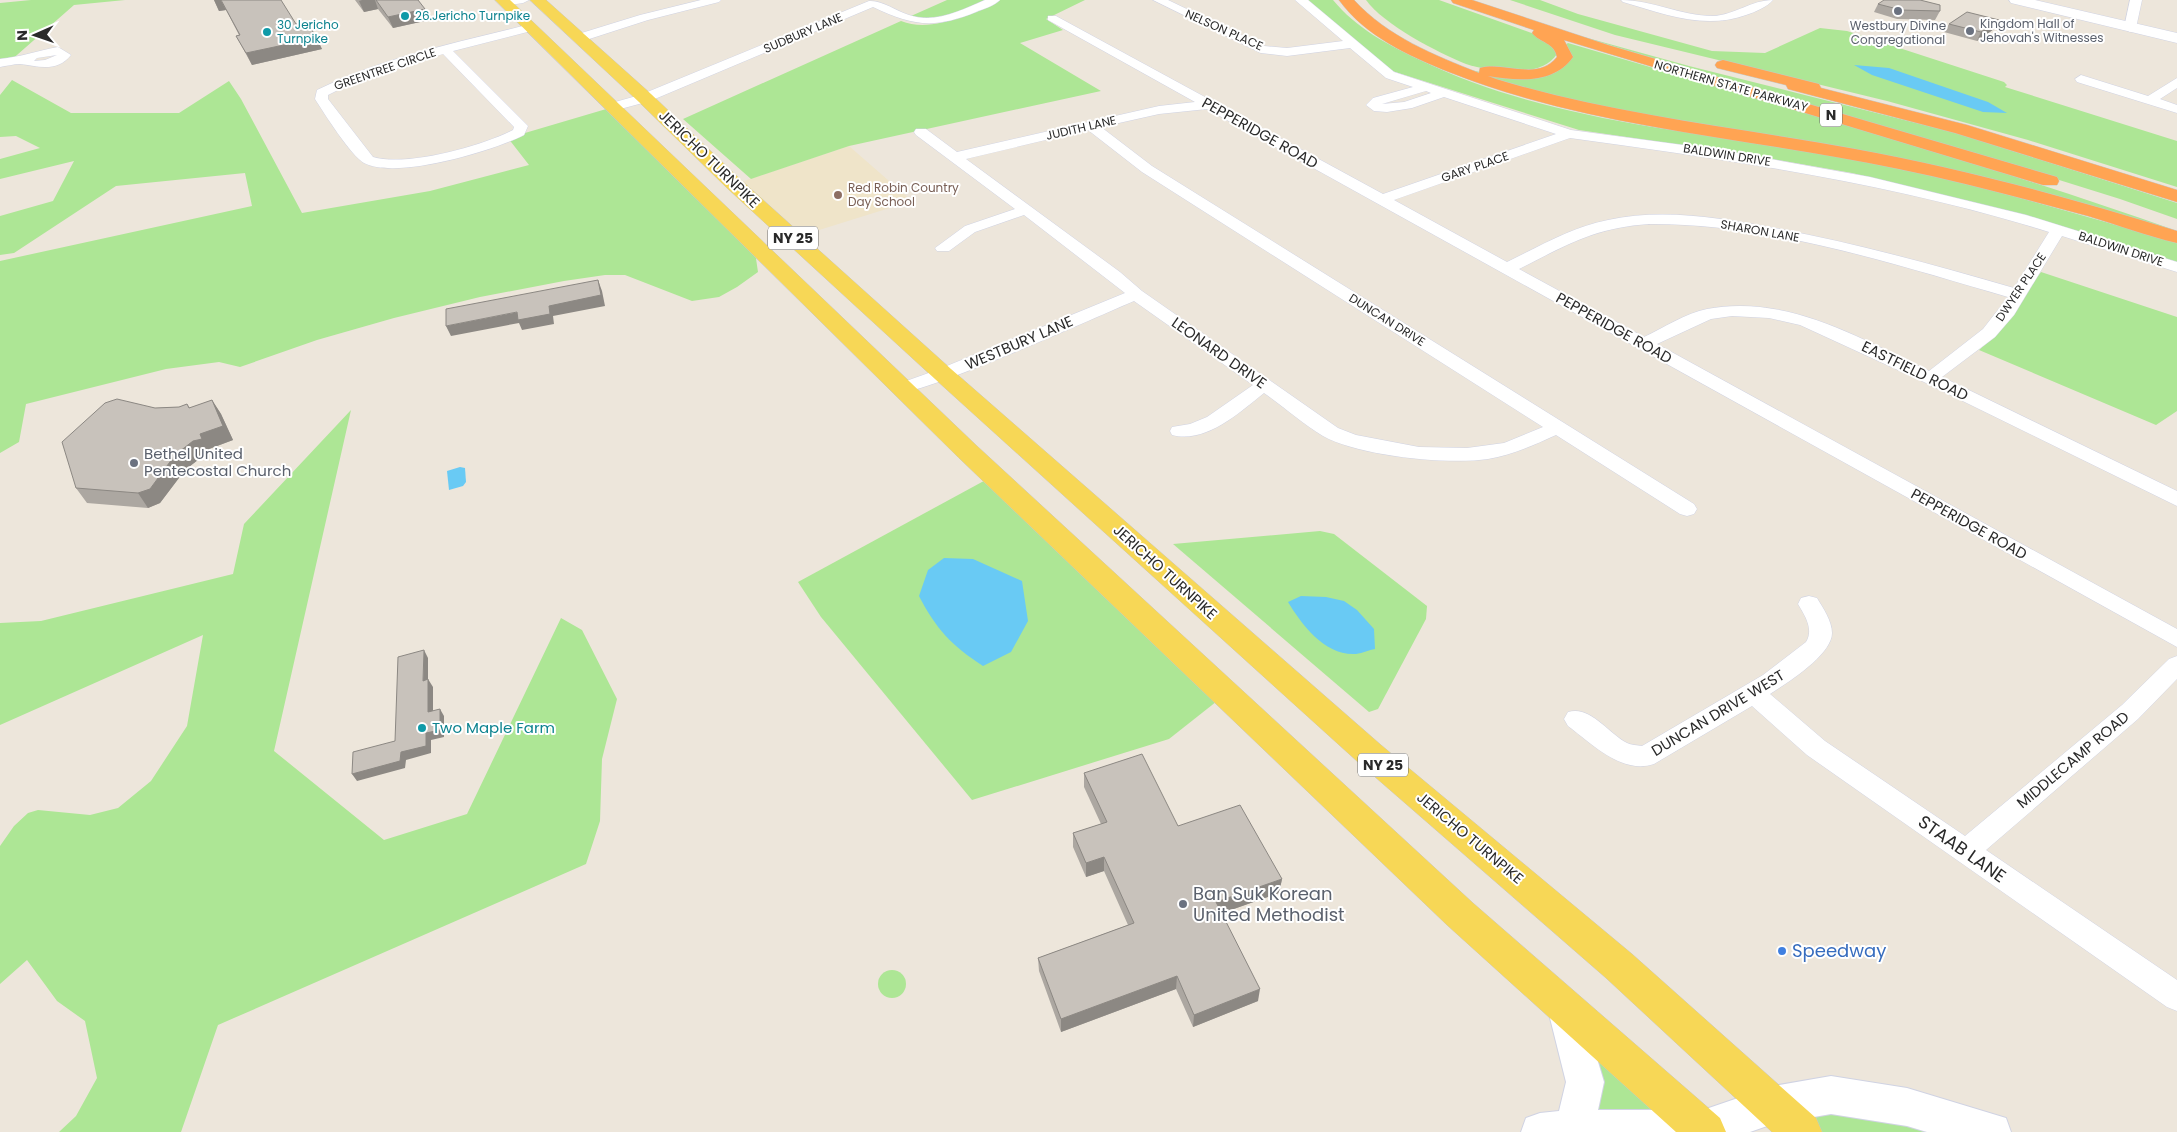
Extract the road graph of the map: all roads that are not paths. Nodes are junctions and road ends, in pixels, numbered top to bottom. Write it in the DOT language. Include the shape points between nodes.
graph roads {
  1 [pos="523,0"];
  2 [pos="537,0"];
  3 [pos="715,0"];
  4 [pos="994,0"];
  5 [pos="1159,0"];
  6 [pos="1301,0"];
  7 [pos="1346,0"];
  8 [pos="1359,0"];
  9 [pos="1458,0"];
  10 [pos="1500,0"];
  11 [pos="1627,0"];
  12 [pos="1767,0"];
  13 [pos="2016,0"];
  14 [pos="2136,0"];
  15 [pos="504,2"];
  16 [pos="1483,5"];
  17 [pos="1052,18"];
  18 [pos="531,28"];
  19 [pos="2130,28"];
  20 [pos="579,38"];
  21 [pos="2177,38"];
  22 [pos="1351,44"];
  23 [pos="444,48"];
  24 [pos="1690,57"];
  25 [pos="25,60"];
  26 [pos="1708,62"];
  27 [pos="0,63"];
  28 [pos="2080,79"];
  29 [pos="2177,82"];
  30 [pos="1425,87"];
  31 [pos="1443,93"];
  32 [pos="645,98"];
  33 [pos="2150,100"];
  34 [pos="1208,105"];
  35 [pos="613,107"];
  36 [pos="2177,109"];
  37 [pos="1091,126"];
  38 [pos="921,132"];
  39 [pos="1569,134"];
  40 [pos="955,157"];
  41 [pos="2177,192"];
  42 [pos="2177,196"];
  43 [pos="1381,200"];
  44 [pos="1025,210"];
  45 [pos="2177,224"];
  46 [pos="2060,230"];
  47 [pos="2177,237"];
  48 [pos="943,248"];
  49 [pos="2177,267"];
  50 [pos="1506,269"];
  51 [pos="1136,294"];
  52 [pos="2017,294"];
  53 [pos="1643,344"];
  54 [pos="943,374"];
  55 [pos="1930,378"];
  56 [pos="1264,385"];
  57 [pos="902,389"];
  58 [pos="1557,428"];
  59 [pos="1179,431"];
  60 [pos="2177,499"];
  61 [pos="1687,509"];
  62 [pos="1809,604"];
  63 [pos="2177,639"];
  64 [pos="2177,665"];
  65 [pos="1753,694"];
  66 [pos="1576,719"];
  67 [pos="1965,852"];
  68 [pos="2177,997"];
  69 [pos="1566,1010"];
  70 [pos="1773,1105"];
  71 [pos="1704,1130"];
  72 [pos="1557,1131"];
  73 [pos="1802,1132"];
  74 [pos="1992,1132"];
  1 -- 15 [label="street"];
  2 -- 20 [label="main road, JERICHO TURNPIKE / NY 25"];
  3 -- 20 [label="street" via="644,17"];
  4 -- 32 [label="street, SUDBURY LANE" via="960,14 928,21 908,18 873,3"];
  5 -- 22 [label="street, NELSON PLACE" via="1261,49 1287,52"];
  6 -- 22 [label="street, BALDWIN DRIVE"];
  7 -- 47 [label="highway" via="1374,27 1413,51 1470,76 1528,96 1619,117 1779,141 1932,170 2064,203"];
  8 -- 16 [label="highway" via="1406,38 1472,68 1507,74 1533,73 1553,68 1564,60 1564,50 1553,39"];
  9 -- 16 [label="highway, NORTHERN STATE PARKWAY / N"];
  10 -- 24 [label="highway" via="1574,27"];
  11 -- 12 [label="street" via="1687,16 1725,20"];
  13 -- 19 [label="main road"];
  14 -- 19 [label="street"];
  15 -- 18 [label="main road, JERICHO TURNPIKE / NY 25"];
  16 -- 42 [label="highway, NORTHERN STATE PARKWAY / N" via="1960,129"];
  16 -- 45 [label="highway, NORTHERN STATE PARKWAY / N" via="1593,45 2074,189"];
  17 -- 34 [label="street, PEPPERIDGE ROAD"];
  18 -- 23 [label="street, GREENTREE CIRCLE"];
  18 -- 35 [label="main road, JERICHO TURNPIKE / NY 25"];
  19 -- 21 [label="main road"];
  20 -- 32 [label="main road, JERICHO TURNPIKE / NY 25"];
  22 -- 30 [label="street, BALDWIN DRIVE" via="1390,75"];
  23 -- 23 [label="street, GREENTREE CIRCLE" via="346,81 322,93 321,99 367,160 386,164 412,163 497,143 519,132 520,126"];
  25 -- 27 [label="street"];
  26 -- 41 [label="highway" via="1977,129"];
  28 -- 33 [label="street"];
  29 -- 33 [label="street"];
  30 -- 31 [label="street, BALDWIN DRIVE"];
  30 -- 31 [label="street" via="1373,105 1389,109"];
  31 -- 39 [label="street, BALDWIN DRIVE"];
  32 -- 35 [label="street, SUDBURY LANE"];
  32 -- 54 [label="main road, JERICHO TURNPIKE / NY 25" via="734,184"];
  33 -- 36 [label="street"];
  34 -- 37 [label="street, JUDITH LANE" via="1159,110"];
  34 -- 43 [label="street, PEPPERIDGE ROAD"];
  35 -- 57 [label="main road, JERICHO TURNPIKE / NY 25"];
  37 -- 40 [label="street, JUDITH LANE"];
  37 -- 58 [label="street, DUNCAN DRIVE" via="1147,169"];
  38 -- 40 [label="street, LEONARD DRIVE"];
  39 -- 43 [label="street, GARY PLACE"];
  39 -- 46 [label="street, BALDWIN DRIVE" via="1818,170 1942,198"];
  40 -- 44 [label="street, LEONARD DRIVE"];
  43 -- 50 [label="street, PEPPERIDGE ROAD"];
  44 -- 48 [label="street" via="970,229"];
  44 -- 51 [label="street, LEONARD DRIVE"];
  46 -- 49 [label="street, BALDWIN DRIVE"];
  46 -- 52 [label="street, DWYER PLACE"];
  50 -- 52 [label="street, SHARON LANE" via="1608,224 1642,219 1678,219 1727,224 1826,243"];
  50 -- 53 [label="street, PEPPERIDGE ROAD"];
  51 -- 54 [label="street, WESTBURY LANE"];
  51 -- 56 [label="street, LEONARD DRIVE"];
  52 -- 55 [label="street, DWYER PLACE" via="2008,311 1988,333"];
  53 -- 55 [label="street, EASTFIELD ROAD" via="1706,314 1732,311 1769,313 1826,329"];
  53 -- 63 [label="street, PEPPERIDGE ROAD"];
  54 -- 57 [label="street, WESTBURY LANE"];
  54 -- 70 [label="main road, JERICHO TURNPIKE / NY 25" via="1370,754 1619,966"];
  55 -- 60 [label="street, EASTFIELD ROAD"];
  56 -- 58 [label="street, LEONARD DRIVE" via="1331,432 1376,446 1468,455 1506,448"];
  56 -- 59 [label="street" via="1207,425"];
  57 -- 69 [label="main road, JERICHO TURNPIKE / NY 25"];
  58 -- 61 [label="street, DUNCAN DRIVE"];
  62 -- 65 [label="street, DUNCAN DRIVE WEST" via="1821,636 1818,644 1806,658"];
  64 -- 67 [label="street, MIDDLECAMP ROAD" via="2130,712"];
  65 -- 66 [label="street, DUNCAN DRIVE WEST" via="1645,757 1621,752"];
  65 -- 67 [label="street, STAAB LANE" via="1816,748"];
  67 -- 68 [label="street, STAAB LANE"];
  69 -- 71 [label="main road, JERICHO TURNPIKE / NY 25"];
  69 -- 72 [label="street" via="1584,1082"];
  70 -- 71 [label="street"];
  70 -- 73 [label="main road, JERICHO TURNPIKE / NY 25"];
  70 -- 74 [label="street" via="1831,1095 1907,1107"];
  71 -- 72 [label="street"];
}
